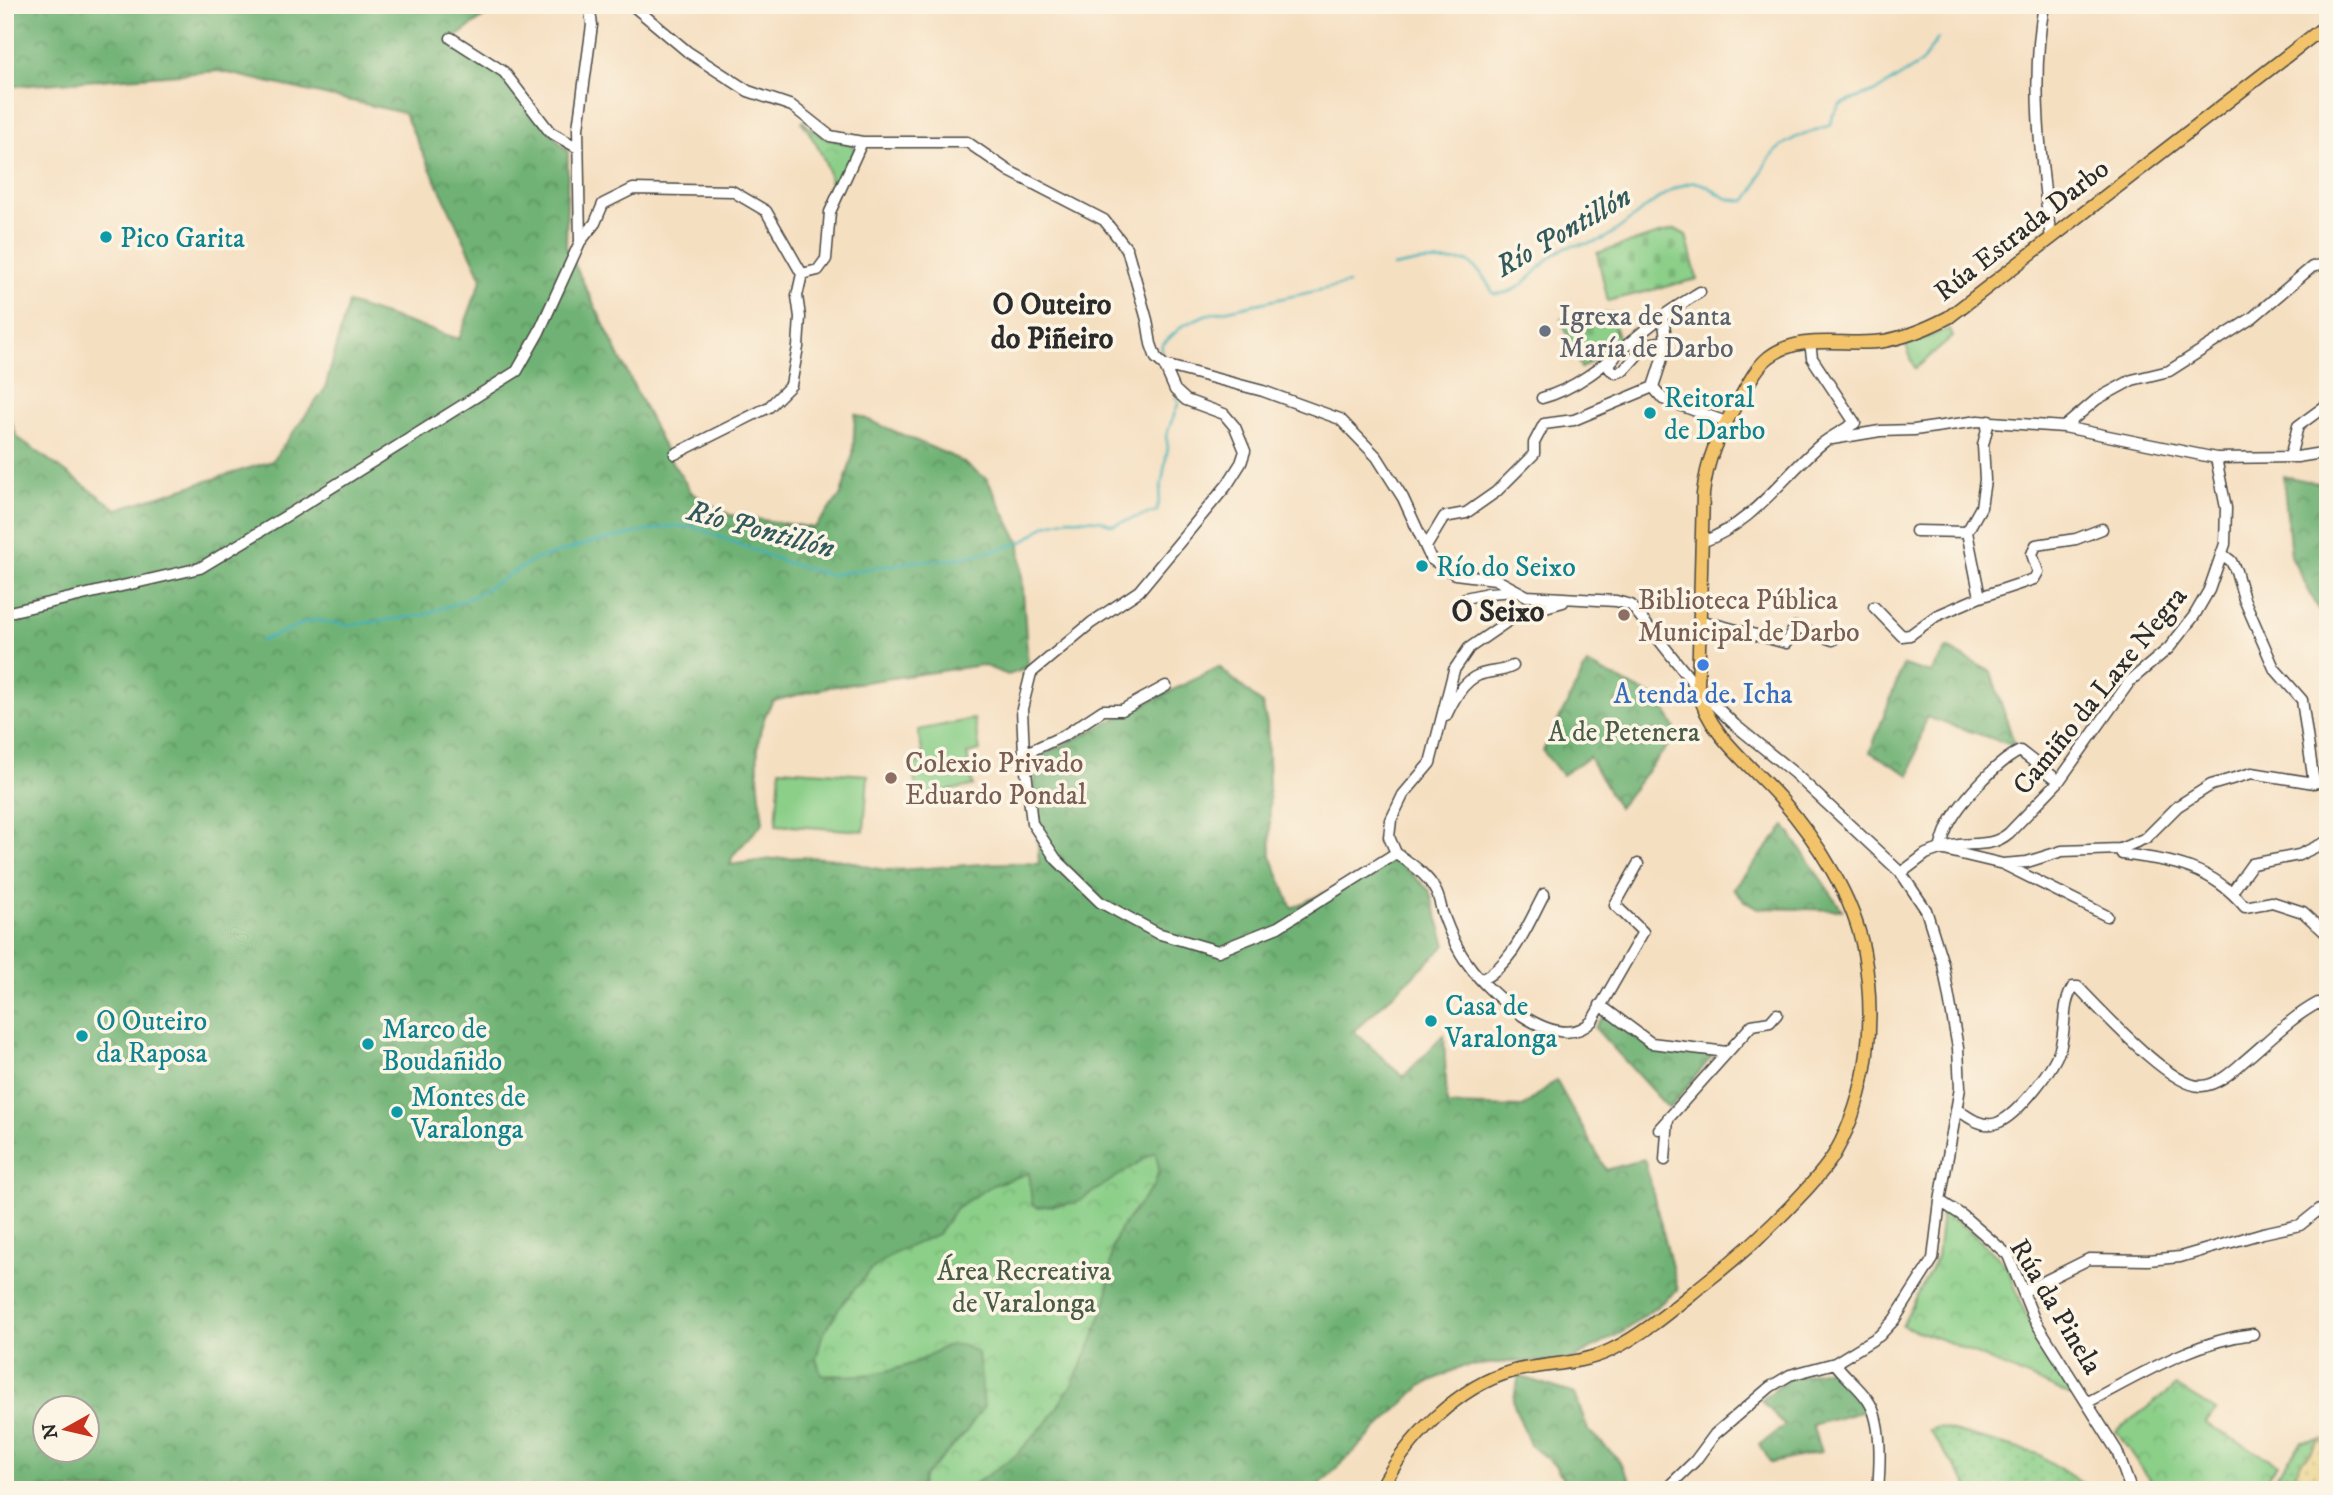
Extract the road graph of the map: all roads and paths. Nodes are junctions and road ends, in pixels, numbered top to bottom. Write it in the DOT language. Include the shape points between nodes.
graph roads {
  1 [pos="589,5"];
  2 [pos="632,5"];
  3 [pos="2044,5"];
  4 [pos="2328,24"];
  5 [pos="450,38"];
  6 [pos="862,142"];
  7 [pos="578,148"];
  8 [pos="2051,239"];
  9 [pos="580,242"];
  10 [pos="2328,263"];
  11 [pos="802,274"];
  12 [pos="1700,292"];
  13 [pos="1661,317"];
  14 [pos="1810,342"];
  15 [pos="1625,346"];
  16 [pos="1665,346"];
  17 [pos="1164,365"];
  18 [pos="1653,387"];
  19 [pos="1542,398"];
  20 [pos="2328,404"];
  21 [pos="1989,421"];
  22 [pos="1726,422"];
  23 [pos="2064,427"];
  24 [pos="1832,439"];
  25 [pos="2328,452"];
  26 [pos="675,454"];
  27 [pos="2290,457"];
  28 [pos="2216,458"];
  29 [pos="2102,529"];
  30 [pos="1916,531"];
  31 [pos="1967,532"];
  32 [pos="1702,542"];
  33 [pos="1426,547"];
  34 [pos="2222,554"];
  35 [pos="1517,591"];
  36 [pos="1980,597"];
  37 [pos="1465,598"];
  38 [pos="1573,599"];
  39 [pos="1874,607"];
  40 [pos="5,613"];
  41 [pos="1699,620"];
  42 [pos="1833,640"];
  43 [pos="1513,666"];
  44 [pos="1679,667"];
  45 [pos="1697,673"];
  46 [pos="1166,686"];
  47 [pos="1698,689"];
  48 [pos="1440,727"];
  49 [pos="1024,754"];
  50 [pos="2328,779"];
  51 [pos="2059,781"];
  52 [pos="2314,783"];
  53 [pos="2328,841"];
  54 [pos="1940,849"];
  55 [pos="2120,849"];
  56 [pos="1396,853"];
  57 [pos="1638,864"];
  58 [pos="2003,864"];
  59 [pos="1901,873"];
  60 [pos="2232,892"];
  61 [pos="1544,894"];
  62 [pos="2107,916"];
  63 [pos="2328,935"];
  64 [pos="1482,980"];
  65 [pos="1600,1005"];
  66 [pos="2328,1006"];
  67 [pos="1777,1014"];
  68 [pos="1727,1052"];
  69 [pos="1958,1110"];
  70 [pos="1668,1118"];
  71 [pos="1659,1129"];
  72 [pos="1665,1160"];
  73 [pos="1940,1201"];
  74 [pos="2320,1209"];
  75 [pos="2023,1292"];
  76 [pos="2253,1334"];
  77 [pos="1835,1363"];
  78 [pos="2088,1402"];
  79 [pos="1380,1490"];
  80 [pos="1665,1490"];
  81 [pos="1878,1490"];
  82 [pos="2131,1490"];
  1 -- 7 [label="street" via="592,25"];
  2 -- 6 [label="street" via="688,52 748,91 792,106 830,136"];
  3 -- 8 [label="street" via="2038,120"];
  4 -- 8 [label="main road, Rúa Estrada Darbo"];
  5 -- 7 [label="street" via="504,72 550,132"];
  6 -- 11 [label="street" via="830,212 826,259 818,270"];
  6 -- 17 [label="street" via="967,142 1009,171 1104,220 1127,249 1151,344"];
  7 -- 9 [label="street"];
  8 -- 14 [label="main road, Rúa Estrada Darbo" via="1974,300 1927,328 1883,341"];
  9 -- 11 [label="street" via="603,204 633,189 732,191 766,211"];
  9 -- 40 [label="street" via="517,371 460,408 200,568"];
  10 -- 23 [label="street" via="2312,267 2252,318 2169,371 2132,380 2097,399"];
  11 -- 26 [label="street" via="791,385 769,407"];
  12 -- 13 [label="street"];
  13 -- 15 [label="street"];
  13 -- 16 [label="street" via="1666,327"];
  14 -- 22 [label="main road, Rúa Estrada Darbo" via="1792,345 1768,358"];
  14 -- 24 [label="street" via="1812,358 1855,423"];
  15 -- 16 [label="street" via="1610,363 1616,373 1647,344"];
  15 -- 19 [label="street" via="1592,373"];
  16 -- 18 [label="street"];
  17 -- 33 [label="street" via="1263,391 1340,419 1377,457"];
  17 -- 49 [label="street" via="1175,390 1186,401 1224,414 1235,427 1245,451 1241,463 1139,591 1091,623 1031,673 1022,709"];
  18 -- 22 [label="street" via="1663,399"];
  18 -- 33 [label="street" via="1574,420 1544,424 1534,454 1496,492 1466,513 1444,517"];
  20 -- 27 [label="street" via="2298,426"];
  21 -- 23 [label="street"];
  21 -- 24 [label="street"];
  21 -- 31 [label="street" via="1983,445 1981,507"];
  22 -- 32 [label="main road, Rúa Estrada Darbo" via="1706,468"];
  23 -- 28 [label="street"];
  24 -- 32 [label="street" via="1821,444 1756,510"];
  25 -- 27 [label="street"];
  27 -- 28 [label="street"];
  28 -- 34 [label="street, Camiño da Laxe Negra" via="2225,508"];
  29 -- 36 [label="street" via="2076,539 2036,545 2032,554 2038,572 2034,579"];
  30 -- 31 [label="street"];
  31 -- 36 [label="street"];
  32 -- 41 [label="main road, Rúa Estrada Darbo"];
  33 -- 35 [label="street" via="1431,559 1455,574 1494,579"];
  34 -- 51 [label="street, Camiño da Laxe Negra" via="2194,617 2169,648 2130,681"];
  34 -- 52 [label="street" via="2236,571 2274,668 2302,700"];
  35 -- 37 [label="street"];
  35 -- 38 [label="street" via="1527,596"];
  36 -- 39 [label="street" via="1902,636"];
  38 -- 44 [label="street" via="1631,605"];
  38 -- 48 [label="street" via="1517,615 1469,648 1454,670"];
  41 -- 42 [label="street" via="1786,643 1794,627"];
  41 -- 45 [label="main road, Rúa Estrada Darbo"];
  43 -- 48 [label="street" via="1473,678"];
  44 -- 45 [label="street"];
  44 -- 47 [label="street"];
  45 -- 47 [label="main road, Rúa Estrada Darbo"];
  46 -- 49 [label="street" via="1122,710 1103,710"];
  47 -- 59 [label="street"];
  47 -- 79 [label="main road, Rúa Estrada Darbo" via="1711,722 1808,834 1854,919 1864,951 1870,1036 1853,1112 1835,1154 1816,1178 1772,1228 1728,1266 1652,1325 1611,1349 1581,1361 1513,1372 1455,1400 1428,1425"];
  48 -- 56 [label="street" via="1430,763 1403,795 1391,820 1389,837"];
  49 -- 56 [label="street" via="1031,823 1056,859 1100,902 1157,933 1218,951 1278,927"];
  50 -- 52 [label="street"];
  51 -- 54 [label="street, Camiño da Laxe Negra" via="2002,839"];
  51 -- 54 [label="street" via="2020,751 2009,756 1967,799 1948,826"];
  52 -- 55 [label="street" via="2252,773 2211,785 2178,806 2146,838"];
  53 -- 60 [label="street" via="2298,855 2252,864"];
  54 -- 58 [label="street"];
  54 -- 59 [label="street"];
  55 -- 58 [label="street" via="2062,851"];
  55 -- 60 [label="street" via="2122,854 2202,871"];
  56 -- 64 [label="street" via="1435,889 1466,963"];
  57 -- 65 [label="street" via="1615,905 1643,932"];
  58 -- 62 [label="street"];
  59 -- 69 [label="street" via="1926,910 1943,964 1958,1048"];
  60 -- 63 [label="street" via="2245,907 2272,902 2304,912"];
  61 -- 64 [label="street" via="1515,948"];
  64 -- 65 [label="street" via="1524,1019 1570,1032 1592,1021"];
  65 -- 68 [label="street" via="1651,1043"];
  66 -- 69 [label="street" via="2318,1003 2301,1012 2240,1065 2200,1087 2184,1082 2154,1061 2073,987 2067,996 2061,1047 2017,1111 1996,1124 1976,1122"];
  67 -- 68 [label="street" via="1770,1022 1752,1025"];
  68 -- 70 [label="street"];
  69 -- 73 [label="street"];
  70 -- 71 [label="street"];
  70 -- 72 [label="street"];
  73 -- 75 [label="street, Rúa da Pinela" via="2008,1255"];
  73 -- 77 [label="street" via="1933,1259 1908,1301 1879,1336"];
  74 -- 75 [label="street" via="2300,1225 2180,1257 2089,1259"];
  75 -- 78 [label="street, Rúa da Pinela" via="2034,1319"];
  76 -- 78 [label="street" via="2210,1344 2161,1364"];
  77 -- 80 [label="street" via="1790,1375 1770,1387 1715,1434"];
  77 -- 81 [label="street" via="1876,1418"];
  78 -- 82 [label="street, Rúa da Pinela" via="2117,1451"];
}
